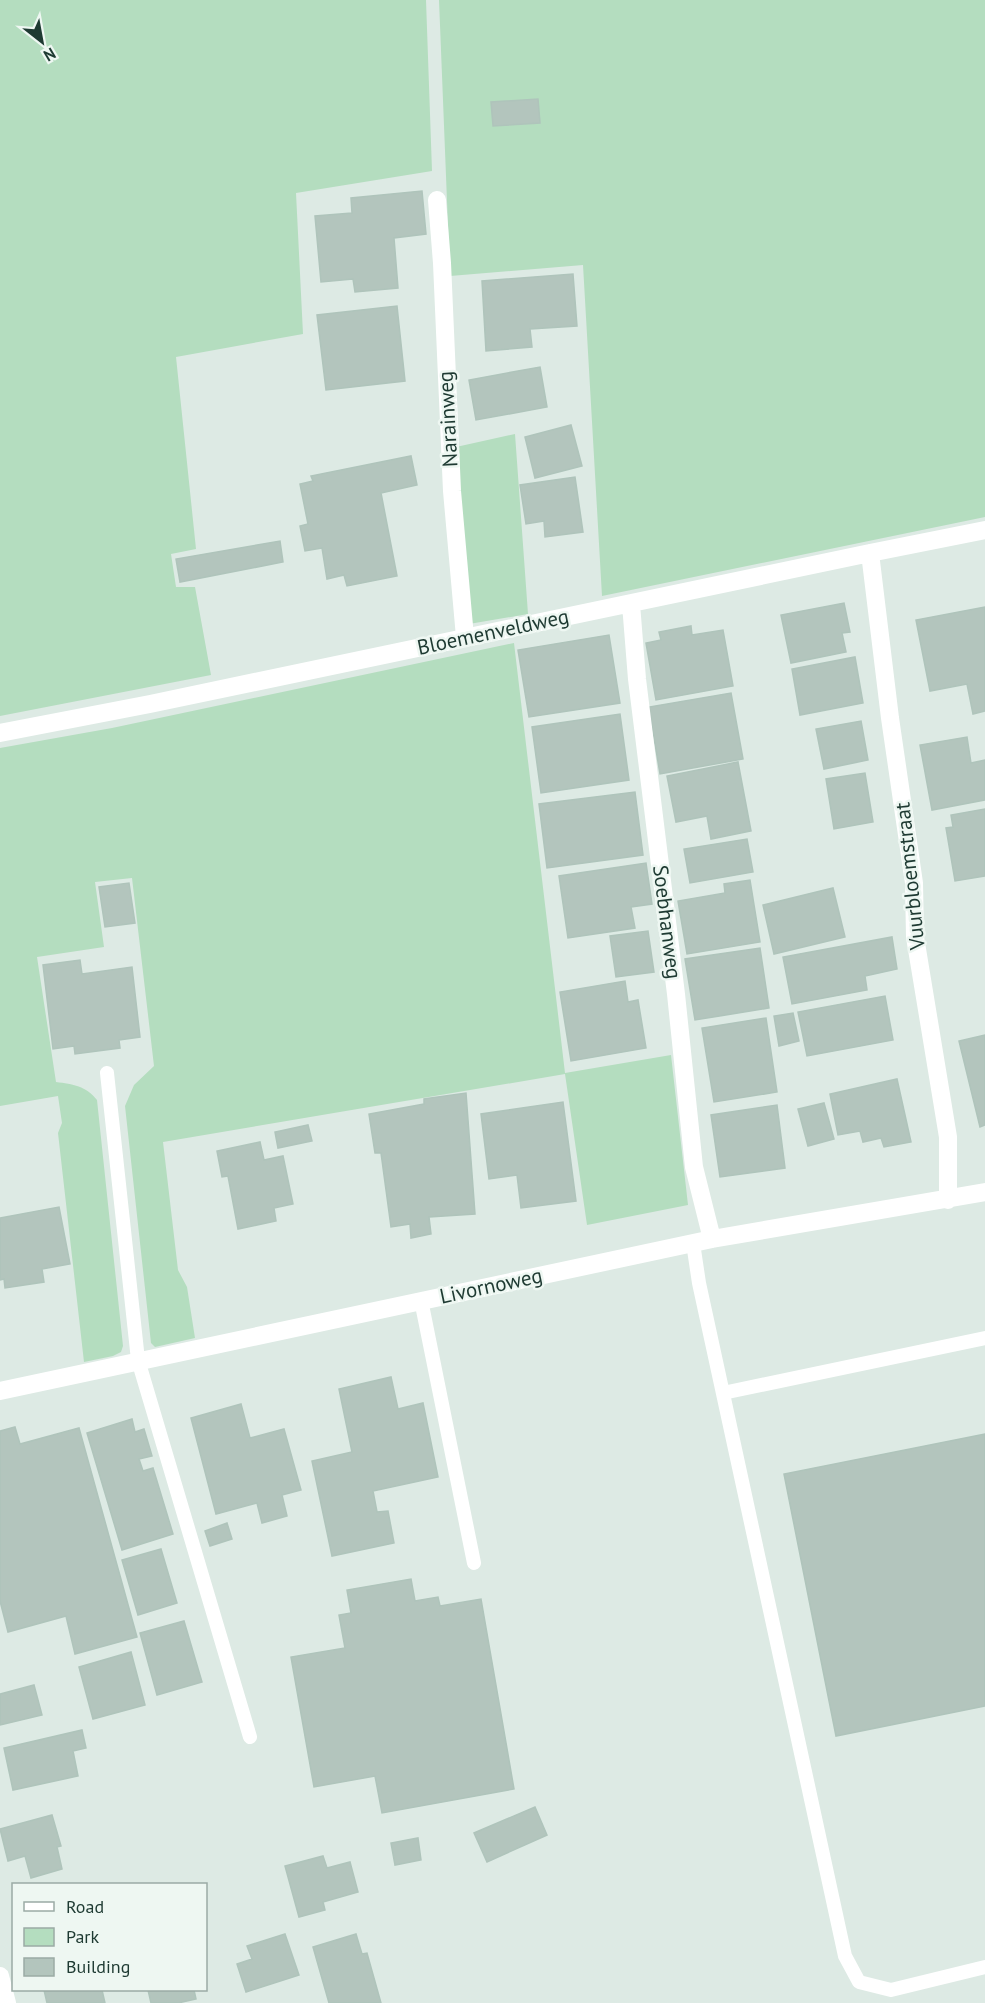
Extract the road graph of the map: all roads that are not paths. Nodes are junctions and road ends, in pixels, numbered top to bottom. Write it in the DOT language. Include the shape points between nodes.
graph roads {
  1 [pos="437,200"];
  2 [pos="985,530"];
  3 [pos="870,553"];
  4 [pos="631,604"];
  5 [pos="465,637"];
  6 [pos="0,733"];
  7 [pos="107,1073"];
  8 [pos="985,1192"];
  9 [pos="948,1200"];
  10 [pos="712,1239"];
  11 [pos="693,1243"];
  12 [pos="422,1300"];
  13 [pos="985,1338"];
  14 [pos="138,1360"];
  15 [pos="0,1391"];
  16 [pos="723,1393"];
  17 [pos="474,1563"];
  18 [pos="250,1737"];
  19 [pos="985,1967"];
  20 [pos="0,1976"];
  21 [pos="7,2003"];
  1 -- 5 [label="street, Narainweg" via="452,490"];
  2 -- 3 [label="street, Bloemenveldweg"];
  3 -- 4 [label="street, Bloemenveldweg"];
  3 -- 9 [label="street, Vuurbloemstraat" via="914,883 915,937 948,1137"];
  4 -- 5 [label="street, Bloemenveldweg"];
  4 -- 10 [label="street, Soebhanweg" via="694,1167"];
  5 -- 6 [label="street, Bloemenveldweg"];
  7 -- 14 [label="lane"];
  8 -- 9 [label="street, Livornoweg"];
  9 -- 10 [label="street, Livornoweg"];
  10 -- 11 [label="street, Livornoweg"];
  11 -- 12 [label="street, Livornoweg"];
  11 -- 16 [label="lane"];
  12 -- 14 [label="street, Livornoweg"];
  12 -- 17 [label="lane"];
  13 -- 16 [label="lane"];
  14 -- 15 [label="street, Livornoweg"];
  14 -- 18 [label="lane"];
  16 -- 19 [label="lane" via="845,1956 859,1982 891,1990"];
  20 -- 21 [label="street"];
}
